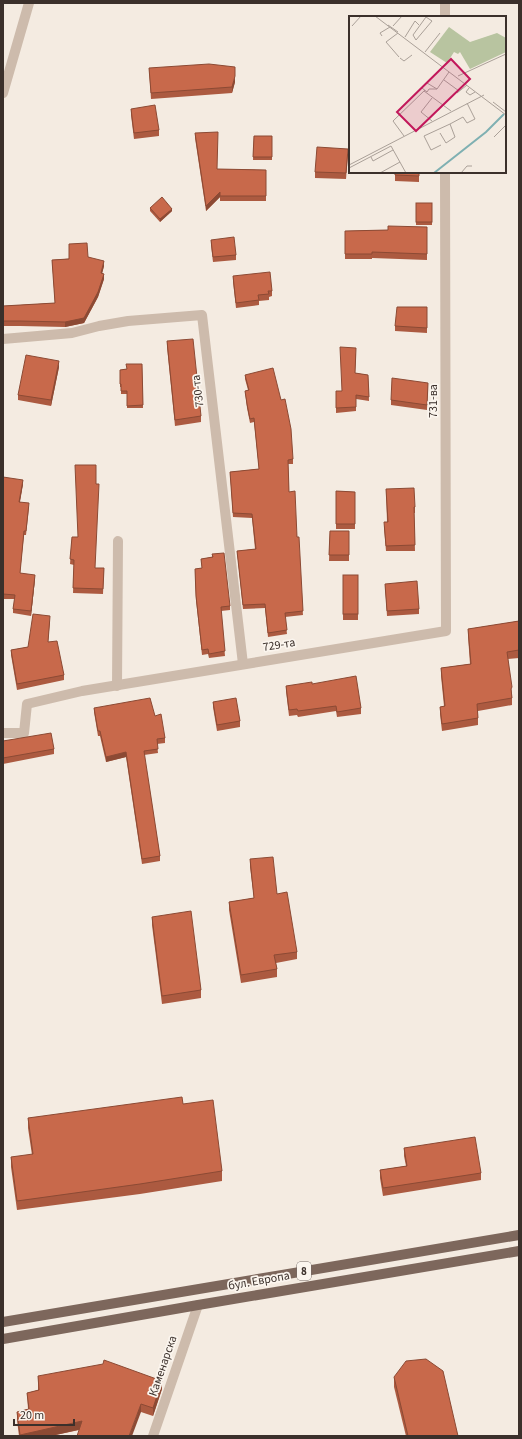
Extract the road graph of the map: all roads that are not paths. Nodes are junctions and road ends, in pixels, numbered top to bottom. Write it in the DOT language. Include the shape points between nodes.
graph roads {
  1 [pos="30,3"];
  2 [pos="445,3"];
  3 [pos="445,16"];
  4 [pos="3,93"];
  5 [pos="446,173"];
  6 [pos="3,339"];
  7 [pos="118,542"];
  8 [pos="446,631"];
  9 [pos="243,664"];
  10 [pos="117,686"];
  11 [pos="3,733"];
  12 [pos="519,1235"];
  13 [pos="519,1251"];
  14 [pos="198,1305"];
  15 [pos="3,1322"];
  16 [pos="3,1340"];
  17 [pos="153,1436"];
  1 -- 4 [label="street"];
  2 -- 3 [label="street"];
  5 -- 8 [label="street, 731-ва"];
  6 -- 9 [label="street, 730-та" via="72,333 128,321 202,315"];
  7 -- 10 [label="street"];
  8 -- 9 [label="street, 729-та"];
  9 -- 10 [label="street, 729-та"];
  10 -- 11 [label="street, 729-та" via="27,704 24,733"];
  12 -- 15 [label="main road, бул. Европа / 8"];
  13 -- 14 [label="main road, бул. Европа / 8"];
  14 -- 16 [label="main road, бул. Европа / 8"];
  14 -- 17 [label="street, Каменарска"];
}
